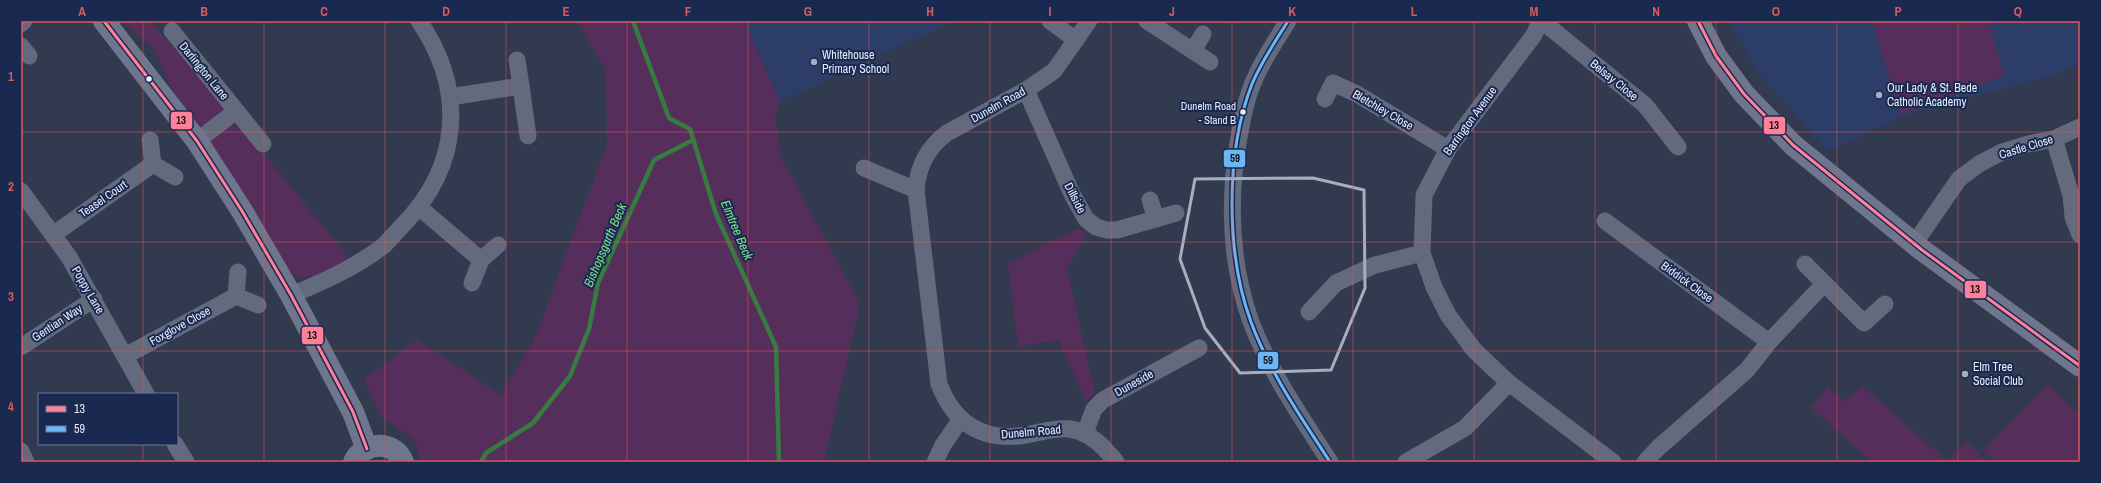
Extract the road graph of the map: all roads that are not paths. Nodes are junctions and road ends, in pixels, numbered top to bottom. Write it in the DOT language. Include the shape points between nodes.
graph roads {
  1 [pos="24,21"];
  2 [pos="104,21"];
  3 [pos="419,21"];
  4 [pos="1050,21"];
  5 [pos="1089,21"];
  6 [pos="1147,21"];
  7 [pos="1288,21"];
  8 [pos="1541,21"];
  9 [pos="1698,21"];
  10 [pos="21,24"];
  11 [pos="172,31"];
  12 [pos="1203,34"];
  13 [pos="1076,40"];
  14 [pos="1193,51"];
  15 [pos="517,60"];
  16 [pos="1210,62"];
  17 [pos="521,86"];
  18 [pos="1026,90"];
  19 [pos="450,97"];
  20 [pos="1325,99"];
  21 [pos="236,111"];
  22 [pos="2080,127"];
  23 [pos="528,136"];
  24 [pos="2054,139"];
  25 [pos="150,140"];
  26 [pos="197,141"];
  27 [pos="263,144"];
  28 [pos="1678,147"];
  29 [pos="1448,149"];
  30 [pos="153,164"];
  31 [pos="864,168"];
  32 [pos="175,177"];
  33 [pos="916,190"];
  34 [pos="21,191"];
  35 [pos="1150,200"];
  36 [pos="420,208"];
  37 [pos="1176,213"];
  38 [pos="1156,219"];
  39 [pos="1605,221"];
  40 [pos="54,234"];
  41 [pos="2080,235"];
  42 [pos="1914,244"];
  43 [pos="498,245"];
  44 [pos="1422,253"];
  45 [pos="481,260"];
  46 [pos="1805,264"];
  47 [pos="238,272"];
  48 [pos="472,283"];
  49 [pos="1824,284"];
  50 [pos="291,295"];
  51 [pos="236,296"];
  52 [pos="94,299"];
  53 [pos="1885,304"];
  54 [pos="258,305"];
  55 [pos="1309,312"];
  56 [pos="1769,342"];
  57 [pos="21,347"];
  58 [pos="1199,348"];
  59 [pos="124,356"];
  60 [pos="2078,364"];
  61 [pos="1509,383"];
  62 [pos="145,393"];
  63 [pos="961,419"];
  64 [pos="1085,433"];
  65 [pos="176,445"];
  66 [pos="21,451"];
  67 [pos="361,455"];
  68 [pos="26,462"];
  69 [pos="186,462"];
  70 [pos="403,462"];
  71 [pos="935,462"];
  72 [pos="1116,462"];
  73 [pos="1329,462"];
  74 [pos="1406,462"];
  75 [pos="1613,462"];
  76 [pos="1645,462"];
  1 -- 10 [label="street"];
  2 -- 26 [label="street"];
  3 -- 19 [label="street" via="435,49"];
  4 -- 13 [label="street"];
  5 -- 13 [label="street, Dunelm Road"];
  6 -- 14 [label="street"];
  7 -- 73 [label="street" via="1255,76 1243,112 1232,185 1232,239 1240,287 1255,330 1283,389"];
  8 -- 28 [label="street, Belsay Close" via="1645,105"];
  8 -- 29 [label="street, Barrington Avenue" via="1534,35"];
  9 -- 42 [label="street" via="1716,56 1744,94 1793,145"];
  11 -- 21 [label="street, Darlington Lane"];
  12 -- 14 [label="street"];
  13 -- 18 [label="street, Dunelm Road" via="1054,71"];
  14 -- 16 [label="street"];
  15 -- 17 [label="street"];
  17 -- 19 [label="street"];
  17 -- 23 [label="street"];
  18 -- 33 [label="street, Dunelm Road" via="946,133 936,141 921,164"];
  18 -- 38 [label="street, Dillside" via="1072,194 1086,219 1106,230 1117,230"];
  19 -- 36 [label="street" via="450,141 443,167 433,189"];
  20 -- 29 [label="street, Bletchley Close" via="1333,83 1357,94"];
  21 -- 26 [label="street, Darlington Lane"];
  21 -- 27 [label="street, Darlington Lane"];
  22 -- 24 [label="street, Castle Close"];
  24 -- 41 [label="street" via="2071,195 2073,217"];
  24 -- 42 [label="street, Castle Close" via="2002,152 1979,164 1959,179"];
  25 -- 30 [label="street"];
  26 -- 50 [label="street"];
  29 -- 44 [label="street, Barrington Avenue" via="1424,195"];
  30 -- 32 [label="street"];
  30 -- 40 [label="street, Teasel Court"];
  31 -- 33 [label="street"];
  33 -- 63 [label="street, Dunelm Road" via="939,384 944,397"];
  34 -- 40 [label="street, Poppy Lane"];
  35 -- 38 [label="street"];
  36 -- 45 [label="street"];
  36 -- 50 [label="street" via="383,246 366,258 333,277"];
  37 -- 38 [label="street, Dillside"];
  39 -- 56 [label="street, Biddick Close"];
  40 -- 52 [label="street, Poppy Lane"];
  42 -- 60 [label="street"];
  43 -- 45 [label="street"];
  44 -- 55 [label="street" via="1375,265 1336,283"];
  44 -- 61 [label="street, Barrington Avenue" via="1434,287 1448,315 1474,350"];
  45 -- 48 [label="street"];
  46 -- 49 [label="street"];
  47 -- 51 [label="street"];
  49 -- 53 [label="street" via="1864,323"];
  49 -- 56 [label="street"];
  50 -- 67 [label="street" via="353,412"];
  51 -- 54 [label="street"];
  51 -- 59 [label="street, Foxglove Close"];
  52 -- 57 [label="street, Gentian Way"];
  52 -- 59 [label="street, Poppy Lane"];
  56 -- 76 [label="street" via="1747,370"];
  58 -- 64 [label="street, Duneside" via="1103,400 1094,409"];
  59 -- 62 [label="street, Poppy Lane"];
  61 -- 74 [label="street" via="1465,428"];
  61 -- 75 [label="street, Barrington Avenue"];
  63 -- 64 [label="street, Dunelm Road" via="984,433 1000,436 1019,436 1052,429 1070,429"];
  63 -- 71 [label="street"];
  64 -- 72 [label="street, Dunelm Road" via="1100,444"];
  65 -- 69 [label="street"];
  66 -- 68 [label="street"];
  67 -- 70 [label="street" via="377,445 386,446 399,455"];
}
